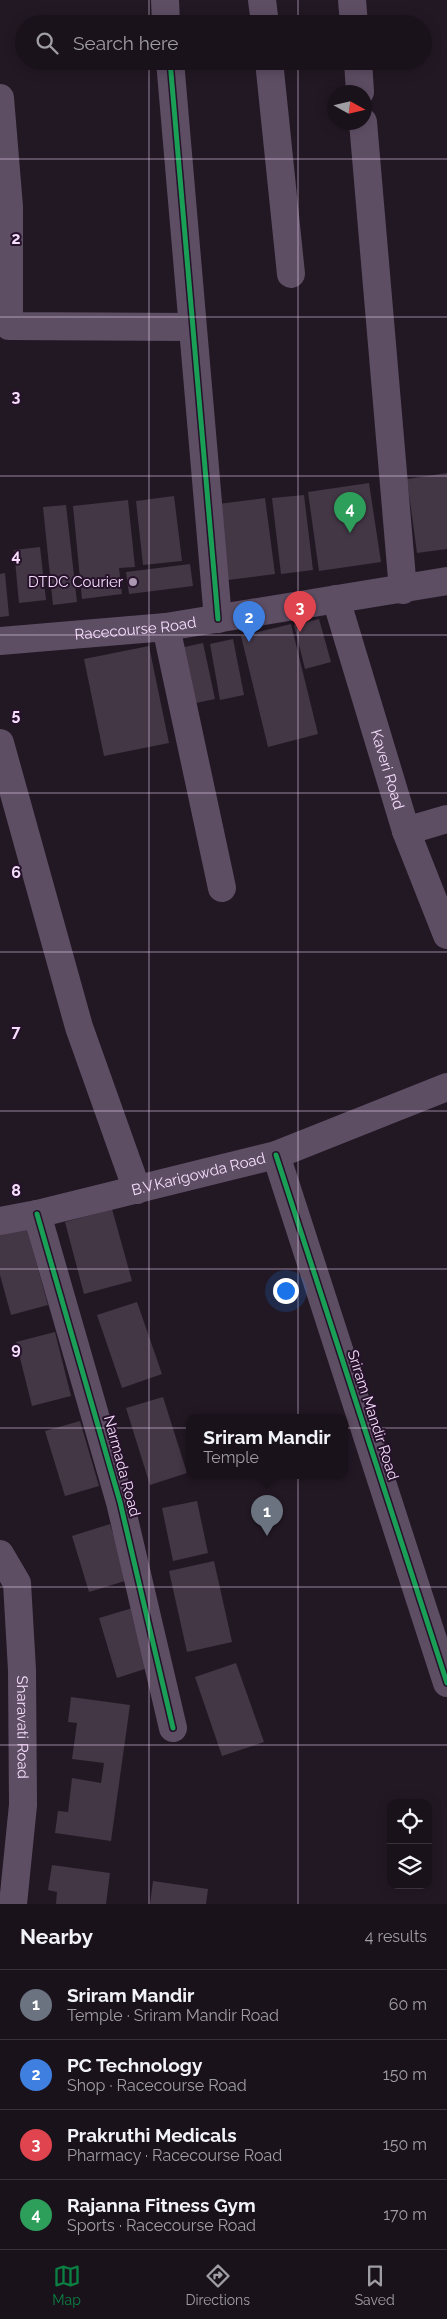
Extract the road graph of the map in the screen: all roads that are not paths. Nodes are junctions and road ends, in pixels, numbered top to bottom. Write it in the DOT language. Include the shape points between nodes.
graph roads {
  1 [pos="164,0"];
  2 [pos="262,0"];
  3 [pos="352,0"];
  4 [pos="165,15"];
  5 [pos="264,15"];
  6 [pos="353,15"];
  7 [pos="171,70"];
  8 [pos="270,70"];
  9 [pos="359,70"];
  10 [pos="360,85"];
  11 [pos="0,98"];
  12 [pos="364,130"];
  13 [pos="291,274"];
  14 [pos="4,326"];
  15 [pos="192,327"];
  16 [pos="447,581"];
  17 [pos="403,590"];
  18 [pos="336,600"];
  19 [pos="218,619"];
  20 [pos="166,627"];
  21 [pos="0,641"];
  22 [pos="0,743"];
  23 [pos="447,819"];
  24 [pos="406,831"];
  25 [pos="222,888"];
  26 [pos="447,935"];
  27 [pos="447,1086"];
  28 [pos="276,1155"];
  29 [pos="137,1190"];
  30 [pos="38,1214"];
  31 [pos="0,1221"];
  32 [pos="0,1554"];
  33 [pos="447,1683"];
  34 [pos="173,1728"];
  35 [pos="13,1904"];
  1 -- 4 [label="street"];
  2 -- 5 [label="street"];
  3 -- 6 [label="street"];
  7 -- 15 [label="street"];
  8 -- 13 [label="street"];
  9 -- 10 [label="street"];
  11 -- 14 [label="street" via="9,206"];
  12 -- 17 [label="street"];
  14 -- 15 [label="street"];
  15 -- 19 [label="street"];
  16 -- 17 [label="street, Racecourse Road"];
  17 -- 18 [label="street, Racecourse Road"];
  18 -- 19 [label="street, Racecourse Road"];
  18 -- 24 [label="street, Kaveri Road"];
  19 -- 20 [label="street, Racecourse Road"];
  20 -- 21 [label="street, Racecourse Road"];
  20 -- 25 [label="street"];
  22 -- 29 [label="street" via="79,1028"];
  23 -- 24 [label="street"];
  24 -- 26 [label="street, Kaveri Road"];
  27 -- 28 [label="street, B.V.Karigowda Road"];
  28 -- 29 [label="street, B.V.Karigowda Road"];
  28 -- 33 [label="street, Sriram Mandir Road"];
  29 -- 30 [label="street, B.V.Karigowda Road"];
  30 -- 31 [label="street, B.V.Karigowda Road"];
  30 -- 34 [label="street, Narmada Road" via="120,1502"];
  32 -- 35 [label="street, Sharavati Road" via="17,1583 22,1670 23,1805"];
}
